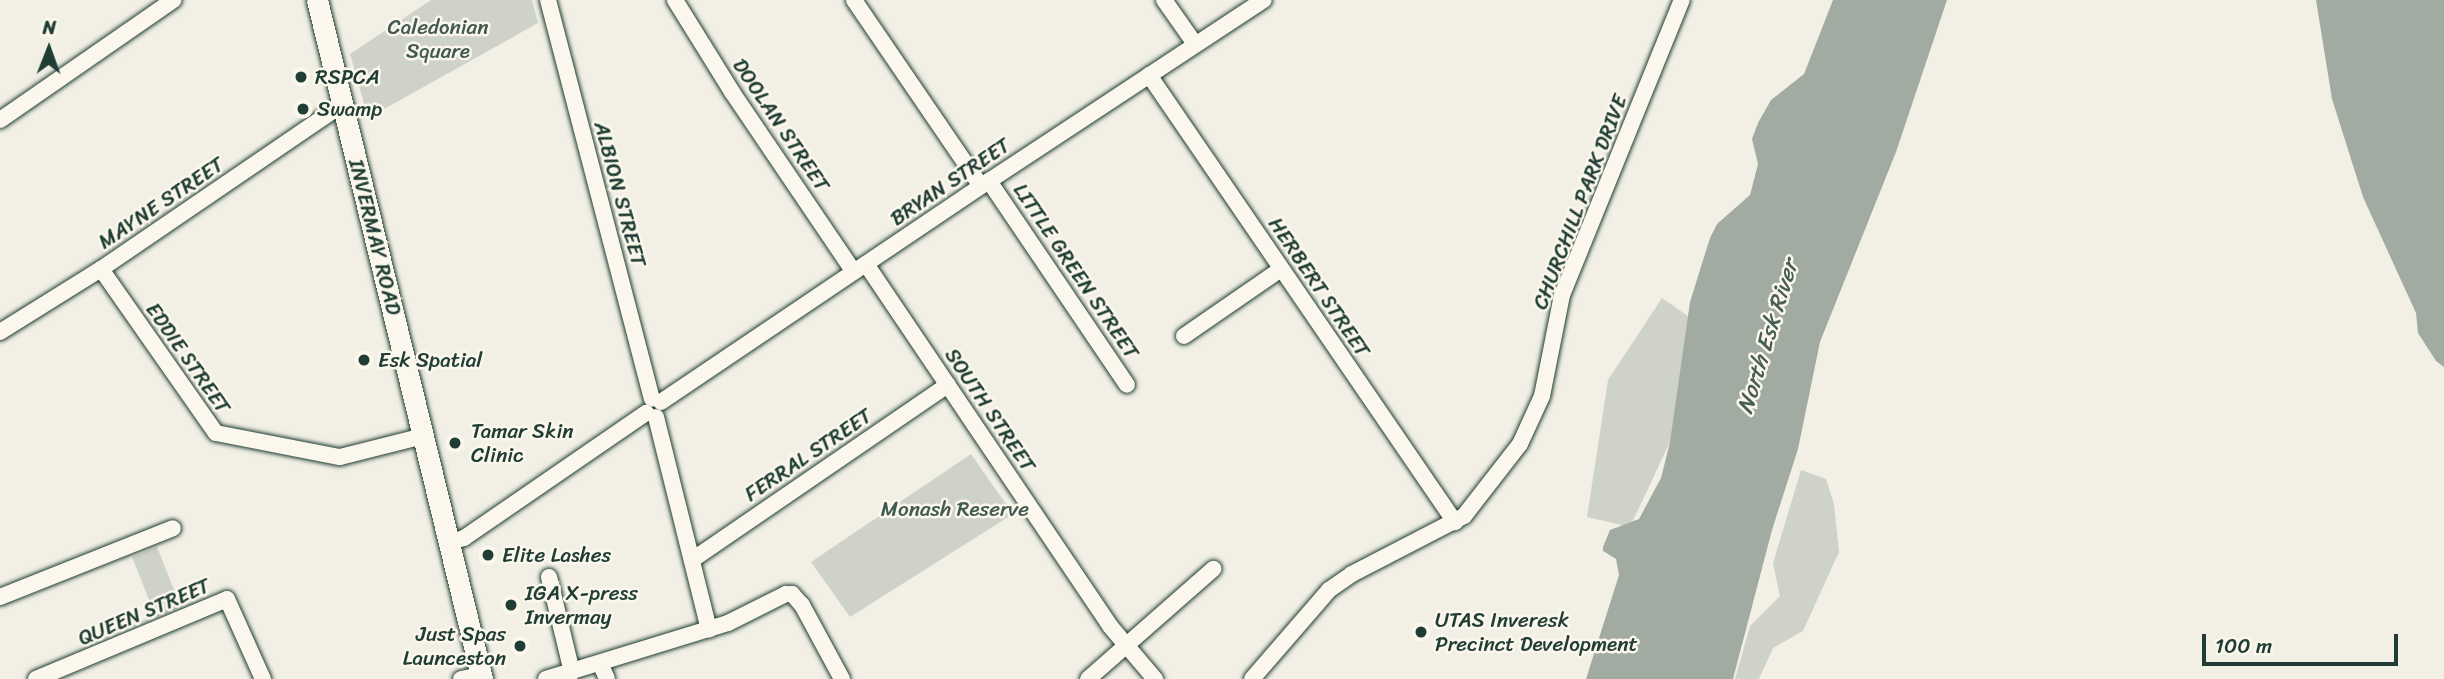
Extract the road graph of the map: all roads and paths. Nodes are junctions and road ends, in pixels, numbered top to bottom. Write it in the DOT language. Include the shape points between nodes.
graph roads {
  1 [pos="173,0"];
  2 [pos="317,0"];
  3 [pos="548,0"];
  4 [pos="675,0"];
  5 [pos="854,0"];
  6 [pos="1164,0"];
  7 [pos="1264,0"];
  8 [pos="1682,0"];
  9 [pos="1195,44"];
  10 [pos="1149,75"];
  11 [pos="344,107"];
  12 [pos="0,120"];
  13 [pos="985,183"];
  14 [pos="860,268"];
  15 [pos="1281,269"];
  16 [pos="101,270"];
  17 [pos="0,332"];
  18 [pos="1184,336"];
  19 [pos="947,385"];
  20 [pos="1128,385"];
  21 [pos="654,408"];
  22 [pos="424,436"];
  23 [pos="1455,522"];
  24 [pos="173,528"];
  25 [pos="450,542"];
  26 [pos="692,560"];
  27 [pos="1213,569"];
  28 [pos="549,576"];
  29 [pos="0,597"];
  30 [pos="709,629"];
  31 [pos="1126,645"];
  32 [pos="600,663"];
  33 [pos="572,672"];
  34 [pos="475,678"];
  35 [pos="36,679"];
  36 [pos="263,679"];
  37 [pos="546,679"];
  38 [pos="607,679"];
  39 [pos="842,679"];
  40 [pos="1088,679"];
  41 [pos="1155,679"];
  42 [pos="1251,679"];
  1 -- 12 [label="street"];
  2 -- 11 [label="main road, INVERMAY ROAD"];
  3 -- 21 [label="street, ALBION STREET"];
  4 -- 14 [label="street, DOOLAN STREET"];
  5 -- 13 [label="street, LITTLE GREEN STREET"];
  6 -- 9 [label="street"];
  7 -- 9 [label="street, BRYAN STREET"];
  8 -- 23 [label="street, CHURCHILL PARK DRIVE" via="1562,295 1536,413 1520,444 1478,502"];
  9 -- 10 [label="street, BRYAN STREET"];
  10 -- 13 [label="street, BRYAN STREET"];
  10 -- 15 [label="street, HERBERT STREET"];
  11 -- 16 [label="street, MAYNE STREET"];
  11 -- 22 [label="main road, INVERMAY ROAD"];
  13 -- 14 [label="street, BRYAN STREET"];
  13 -- 20 [label="street, LITTLE GREEN STREET"];
  14 -- 19 [label="street, SOUTH STREET"];
  14 -- 21 [label="street, BRYAN STREET"];
  15 -- 18 [label="street"];
  15 -- 23 [label="street, HERBERT STREET"];
  16 -- 17 [label="street, MAYNE STREET"];
  16 -- 22 [label="street, EDDIE STREET" via="216,433 340,457"];
  19 -- 26 [label="street, FERRAL STREET"];
  19 -- 31 [label="street, SOUTH STREET"];
  21 -- 25 [label="street, BRYAN STREET" via="464,538"];
  21 -- 26 [label="street, ALBION STREET"];
  22 -- 25 [label="main road, INVERMAY ROAD"];
  23 -- 42 [label="street, CHURCHILL PARK DRIVE" via="1352,573 1329,590"];
  24 -- 29 [label="street"];
  25 -- 34 [label="main road, INVERMAY ROAD"];
  26 -- 30 [label="street, ALBION STREET"];
  27 -- 31 [label="street"];
  28 -- 33 [label="street"];
  30 -- 32 [label="street"];
  30 -- 39 [label="street" via="792,594"];
  31 -- 40 [label="street"];
  31 -- 41 [label="street, SOUTH STREET"];
  32 -- 33 [label="street"];
  32 -- 38 [label="street"];
  33 -- 37 [label="street"];
  35 -- 36 [label="street, QUEEN STREET" via="227,599"];
}
